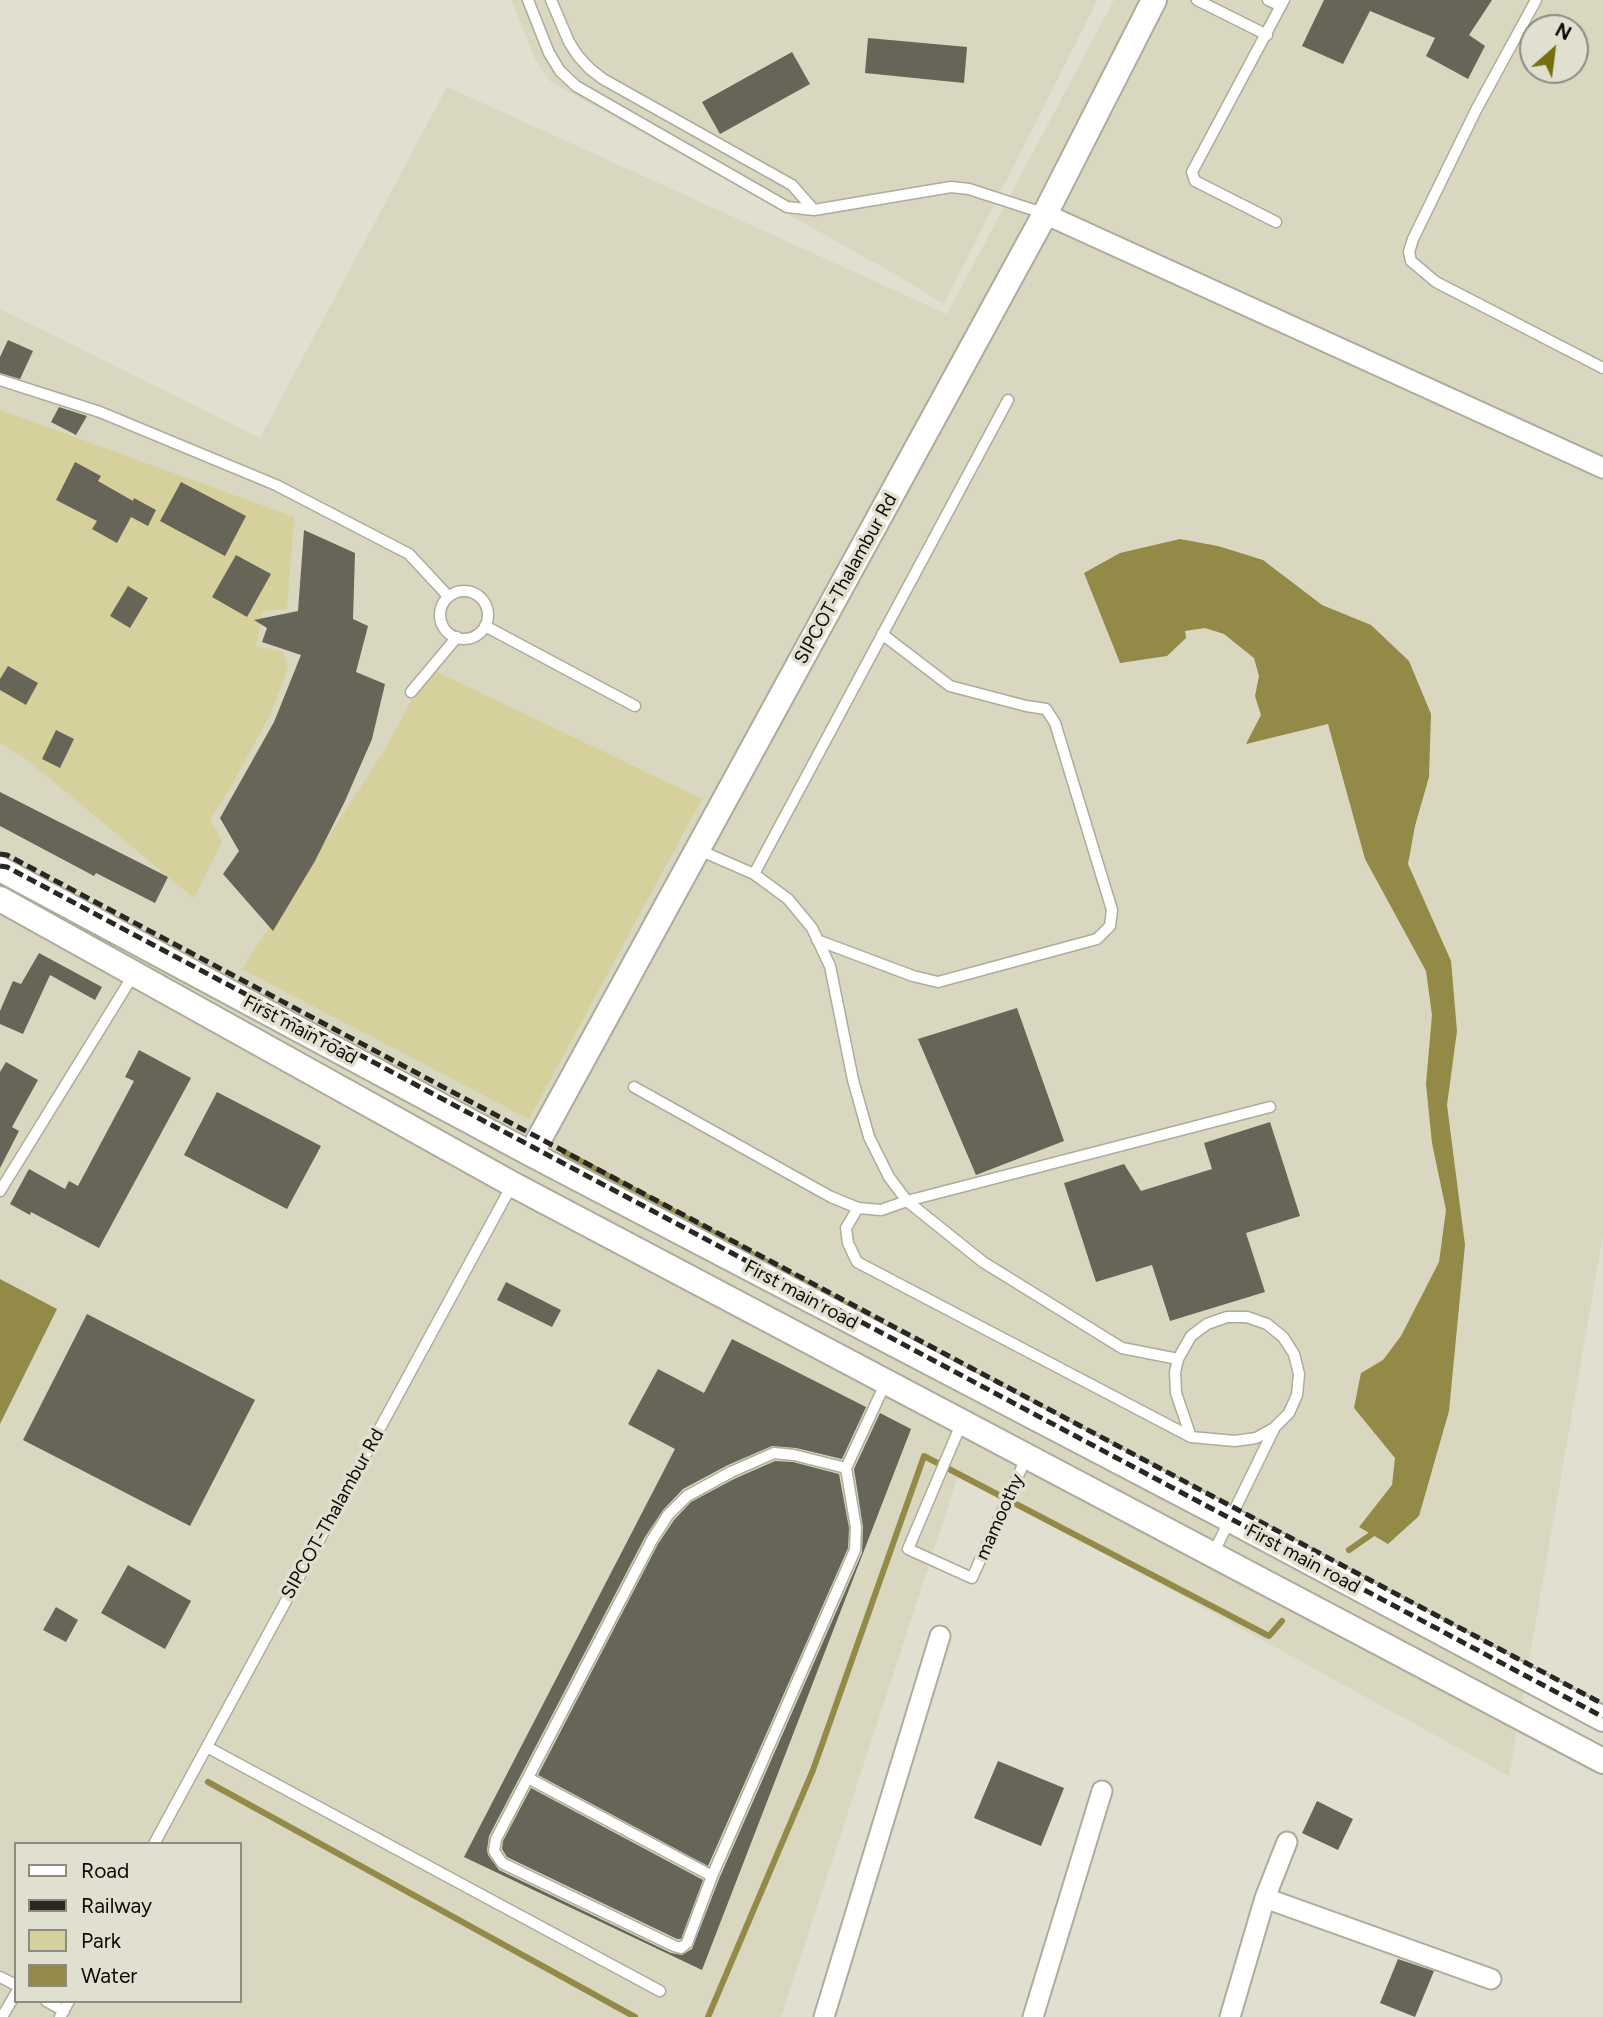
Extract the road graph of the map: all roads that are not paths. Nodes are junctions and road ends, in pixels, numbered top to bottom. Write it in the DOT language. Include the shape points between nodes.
graph roads {
  1 [pos="528,0"];
  2 [pos="551,0"];
  3 [pos="1154,0"];
  4 [pos="1197,0"];
  5 [pos="1268,0"];
  6 [pos="1536,0"];
  7 [pos="1283,3"];
  8 [pos="1267,35"];
  9 [pos="814,210"];
  10 [pos="1045,214"];
  11 [pos="1276,222"];
  12 [pos="1603,368"];
  13 [pos="0,380"];
  14 [pos="1008,400"];
  15 [pos="1603,467"];
  16 [pos="448,596"];
  17 [pos="485,626"];
  18 [pos="882,634"];
  19 [pos="457,637"];
  20 [pos="411,692"];
  21 [pos="635,706"];
  22 [pos="699,850"];
  23 [pos="0,869"];
  24 [pos="754,874"];
  25 [pos="0,899"];
  26 [pos="817,940"];
  27 [pos="135,973"];
  28 [pos="634,1087"];
  29 [pos="1270,1107"];
  30 [pos="531,1154"];
  31 [pos="512,1184"];
  32 [pos="0,1191"];
  33 [pos="907,1201"];
  34 [pos="858,1208"];
  35 [pos="1178,1359"];
  36 [pos="887,1382"];
  37 [pos="962,1422"];
  38 [pos="1274,1428"];
  39 [pos="1191,1437"];
  40 [pos="1027,1456"];
  41 [pos="846,1468"];
  42 [pos="1231,1520"];
  43 [pos="1213,1555"];
  44 [pos="940,1636"];
  45 [pos="1603,1719"];
  46 [pos="207,1747"];
  47 [pos="1603,1761"];
  48 [pos="528,1778"];
  49 [pos="1102,1791"];
  50 [pos="155,1842"];
  51 [pos="1287,1842"];
  52 [pos="712,1875"];
  53 [pos="1265,1898"];
  54 [pos="1491,1979"];
  55 [pos="660,1991"];
  56 [pos="14,1996"];
  57 [pos="2,2017"];
  58 [pos="824,2017"];
  59 [pos="1033,2017"];
  60 [pos="1230,2017"];
  1 -- 9 [label="lane" via="549,53 576,86 787,206"];
  2 -- 9 [label="lane" via="578,56 603,79 792,185"];
  3 -- 10 [label="street, SIPCOT-Thalambur Rd"];
  4 -- 8 [label="lane"];
  5 -- 7 [label="lane"];
  6 -- 12 [label="lane" via="1476,110 1409,252 1411,261 1436,282"];
  7 -- 8 [label="lane"];
  8 -- 11 [label="lane" via="1192,172 1195,181"];
  9 -- 10 [label="lane" via="951,187"];
  10 -- 15 [label="street"];
  10 -- 22 [label="street, SIPCOT-Thalambur Rd"];
  13 -- 16 [label="lane" via="100,412 276,485 409,554"];
  14 -- 18 [label="lane"];
  16 -- 17 [label="lane" via="459,591 477,594 487,608"];
  16 -- 19 [label="lane" via="441,607 441,620"];
  17 -- 19 [label="lane" via="470,638"];
  17 -- 21 [label="lane"];
  18 -- 24 [label="lane"];
  18 -- 26 [label="lane" via="950,685 1046,709 1055,723 1112,910 1110,926 1097,939 938,982"];
  19 -- 20 [label="lane"];
  22 -- 24 [label="lane"];
  22 -- 30 [label="street, SIPCOT-Thalambur Rd"];
  23 -- 30 [label="street, First main road"];
  24 -- 26 [label="lane" via="788,899"];
  25 -- 27 [label="street"];
  26 -- 33 [label="lane" via="830,966 869,1137"];
  27 -- 31 [label="street"];
  27 -- 32 [label="lane"];
  28 -- 34 [label="lane"];
  29 -- 33 [label="lane"];
  30 -- 42 [label="street, First main road"];
  31 -- 36 [label="street"];
  31 -- 46 [label="lane, SIPCOT-Thalambur Rd"];
  33 -- 34 [label="lane" via="881,1210"];
  33 -- 35 [label="lane" via="983,1262 1122,1349"];
  34 -- 39 [label="lane" via="846,1228 857,1262"];
  35 -- 38 [label="lane" via="1191,1336 1208,1324 1227,1317 1247,1317 1266,1324 1283,1337 1299,1374 1289,1413"];
  35 -- 39 [label="lane" via="1176,1392"];
  36 -- 37 [label="street"];
  36 -- 41 [label="lane"];
  37 -- 40 [label="street"];
  37 -- 40 [label="lane, mamoothy" via="908,1549 972,1578"];
  38 -- 39 [label="lane" via="1256,1438 1236,1441"];
  38 -- 42 [label="lane"];
  40 -- 43 [label="street"];
  41 -- 48 [label="lane" via="775,1453 687,1496 652,1540"];
  41 -- 52 [label="lane" via="855,1550"];
  42 -- 43 [label="lane"];
  42 -- 45 [label="street, First main road"];
  43 -- 47 [label="street"];
  44 -- 58 [label="street"];
  46 -- 50 [label="lane, SIPCOT-Thalambur Rd"];
  46 -- 55 [label="lane"];
  48 -- 52 [label="lane"];
  48 -- 52 [label="lane" via="494,1851 517,1872 681,1948 687,1943"];
  49 -- 59 [label="street"];
  51 -- 53 [label="street"];
  53 -- 54 [label="street"];
  53 -- 60 [label="street"];
  56 -- 57 [label="lane"];
}
